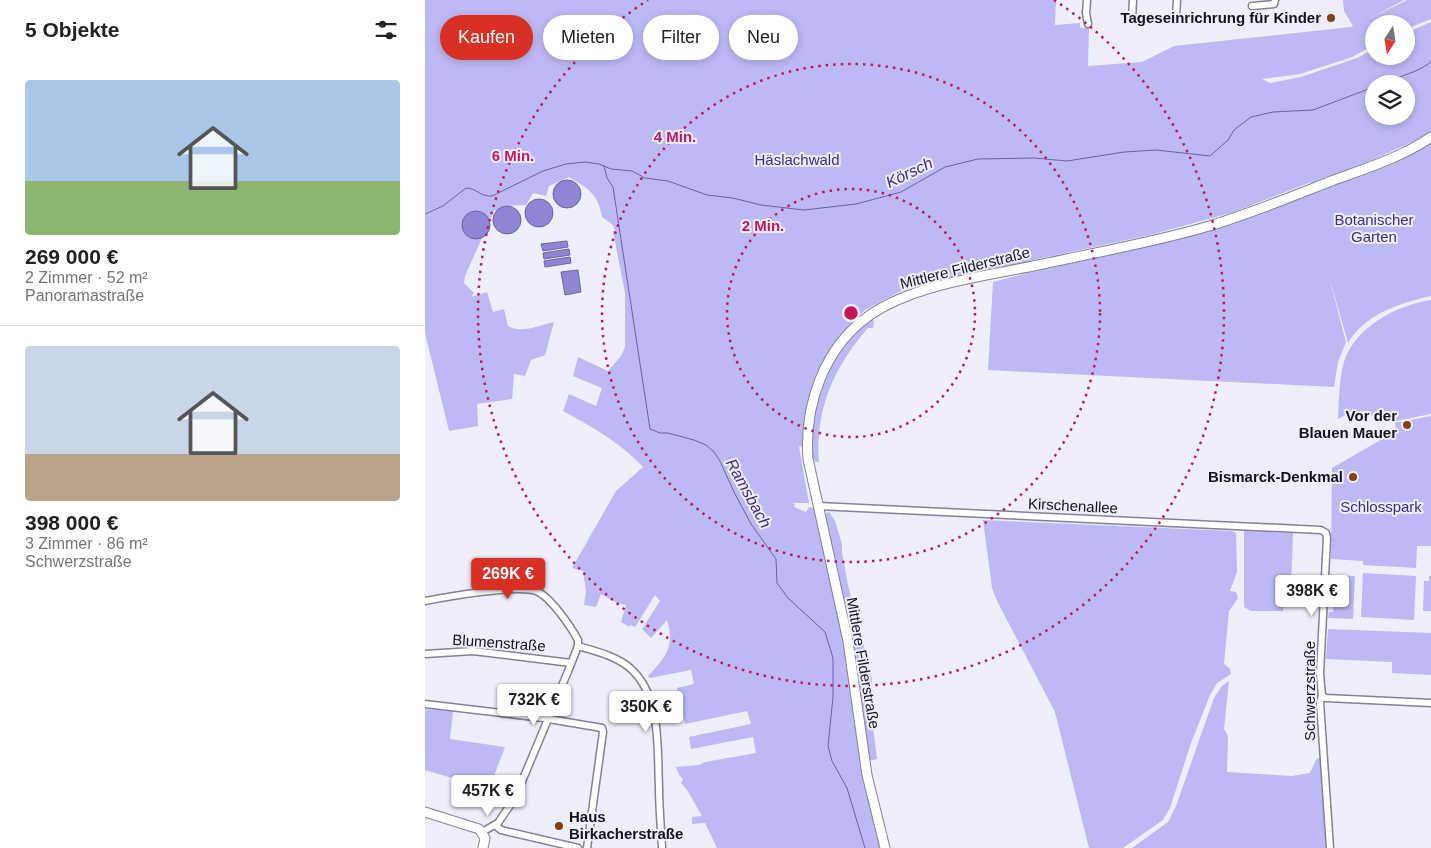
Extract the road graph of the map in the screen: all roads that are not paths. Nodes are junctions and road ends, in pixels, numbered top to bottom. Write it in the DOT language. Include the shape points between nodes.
graph roads {
  1 [pos="1087,0"];
  2 [pos="1133,0"];
  3 [pos="1177,0"];
  4 [pos="1275,0"];
  5 [pos="1252,6"];
  6 [pos="1176,16"];
  7 [pos="1132,19"];
  8 [pos="1089,24"];
  9 [pos="1431,137"];
  10 [pos="818,506"];
  11 [pos="1326,533"];
  12 [pos="425,601"];
  13 [pos="578,646"];
  14 [pos="425,654"];
  15 [pos="571,663"];
  16 [pos="1322,696"];
  17 [pos="1431,703"];
  18 [pos="425,704"];
  19 [pos="549,719"];
  20 [pos="425,812"];
  21 [pos="495,826"];
  22 [pos="482,832"];
  23 [pos="483,848"];
  24 [pos="578,848"];
  25 [pos="587,848"];
  26 [pos="661,848"];
  27 [pos="885,848"];
  28 [pos="1330,848"];
  1 -- 8 [label="street"];
  2 -- 7 [label="street"];
  3 -- 6 [label="street"];
  4 -- 5 [label="street" via="1273,4"];
  9 -- 10 [label="main road, Mittlere Filderstraße" via="1389,159 1216,224 920,290 882,307 843,341 825,367 815,390 807,442"];
  10 -- 11 [label="street, Kirschenallee" via="1296,528"];
  10 -- 27 [label="main road, Mittlere Filderstraße" via="848,641 867,775"];
  11 -- 16 [label="street, Schwerzstraße" via="1320,673"];
  12 -- 13 [label="street" via="531,589 547,598 575,635"];
  13 -- 15 [label="street"];
  13 -- 26 [label="street" via="625,664 641,680 649,697 656,730"];
  14 -- 15 [label="street, Blumenstraße" via="479,651"];
  15 -- 19 [label="street"];
  16 -- 17 [label="street"];
  16 -- 28 [label="street, Schwerzstraße" via="1322,749"];
  18 -- 19 [label="street"];
  19 -- 21 [label="street" via="515,798"];
  19 -- 25 [label="street" via="603,730"];
  20 -- 22 [label="main road"];
  21 -- 22 [label="street"];
  21 -- 24 [label="street"];
  22 -- 23 [label="main road"];
}
